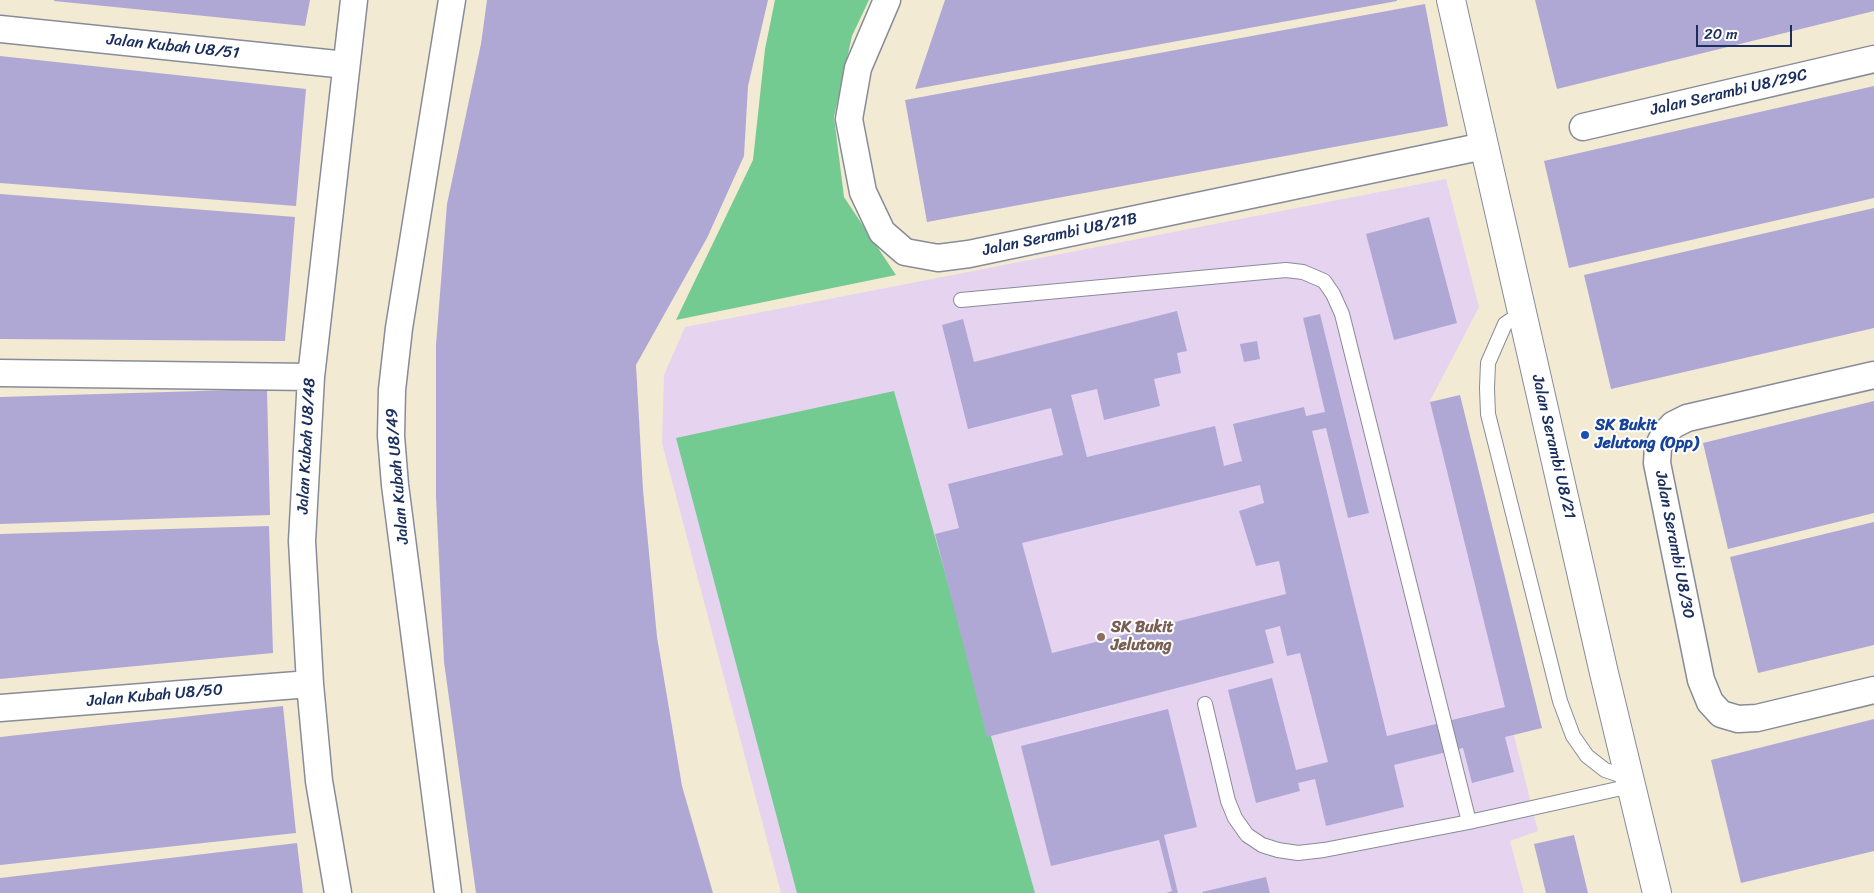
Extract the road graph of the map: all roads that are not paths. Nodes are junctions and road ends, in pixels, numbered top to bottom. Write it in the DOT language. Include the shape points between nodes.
graph roads {
  1 [pos="354,0"];
  2 [pos="452,0"];
  3 [pos="887,0"];
  4 [pos="1451,0"];
  5 [pos="0,29"];
  6 [pos="1874,59"];
  7 [pos="346,65"];
  8 [pos="1583,127"];
  9 [pos="1484,146"];
  10 [pos="961,300"];
  11 [pos="1523,312"];
  12 [pos="0,373"];
  13 [pos="1874,375"];
  14 [pos="311,377"];
  15 [pos="310,684"];
  16 [pos="1874,690"];
  17 [pos="1205,704"];
  18 [pos="0,708"];
  19 [pos="1630,782"];
  20 [pos="1469,822"];
  21 [pos="338,893"];
  22 [pos="448,893"];
  23 [pos="1657,893"];
  1 -- 7 [label="street, Jalan Kubah U8/48"];
  2 -- 22 [label="street, Jalan Kubah U8/49" via="399,328 391,436"];
  3 -- 9 [label="street, Jalan Serambi U8/21B" via="858,68 849,119 863,192 882,232 905,252 938,258 970,254"];
  4 -- 9 [label="street, Jalan Serambi U8/21"];
  5 -- 7 [label="street, Jalan Kubah U8/51"];
  6 -- 8 [label="street, Jalan Serambi U8/29C"];
  7 -- 14 [label="street, Jalan Kubah U8/48"];
  9 -- 11 [label="street, Jalan Serambi U8/21"];
  10 -- 20 [label="lane" via="1286,270 1303,272 1324,281 1342,314"];
  11 -- 19 [label="street, Jalan Serambi U8/21"];
  11 -- 19 [label="lane" via="1505,324 1488,363 1488,414 1560,701 1573,736 1587,756 1605,770"];
  12 -- 14 [label="street"];
  13 -- 16 [label="street, Jalan Serambi U8/30" via="1687,418 1673,425 1664,435 1658,447 1657,464 1701,680 1710,702 1721,714 1738,719 1757,718"];
  14 -- 15 [label="street, Jalan Kubah U8/48" via="302,540"];
  15 -- 18 [label="street, Jalan Kubah U8/50"];
  15 -- 21 [label="street, Jalan Kubah U8/48" via="319,781"];
  17 -- 20 [label="lane" via="1228,801 1247,835 1262,845 1298,853"];
  19 -- 20 [label="lane"];
  19 -- 23 [label="street, Jalan Serambi U8/21"];
}
